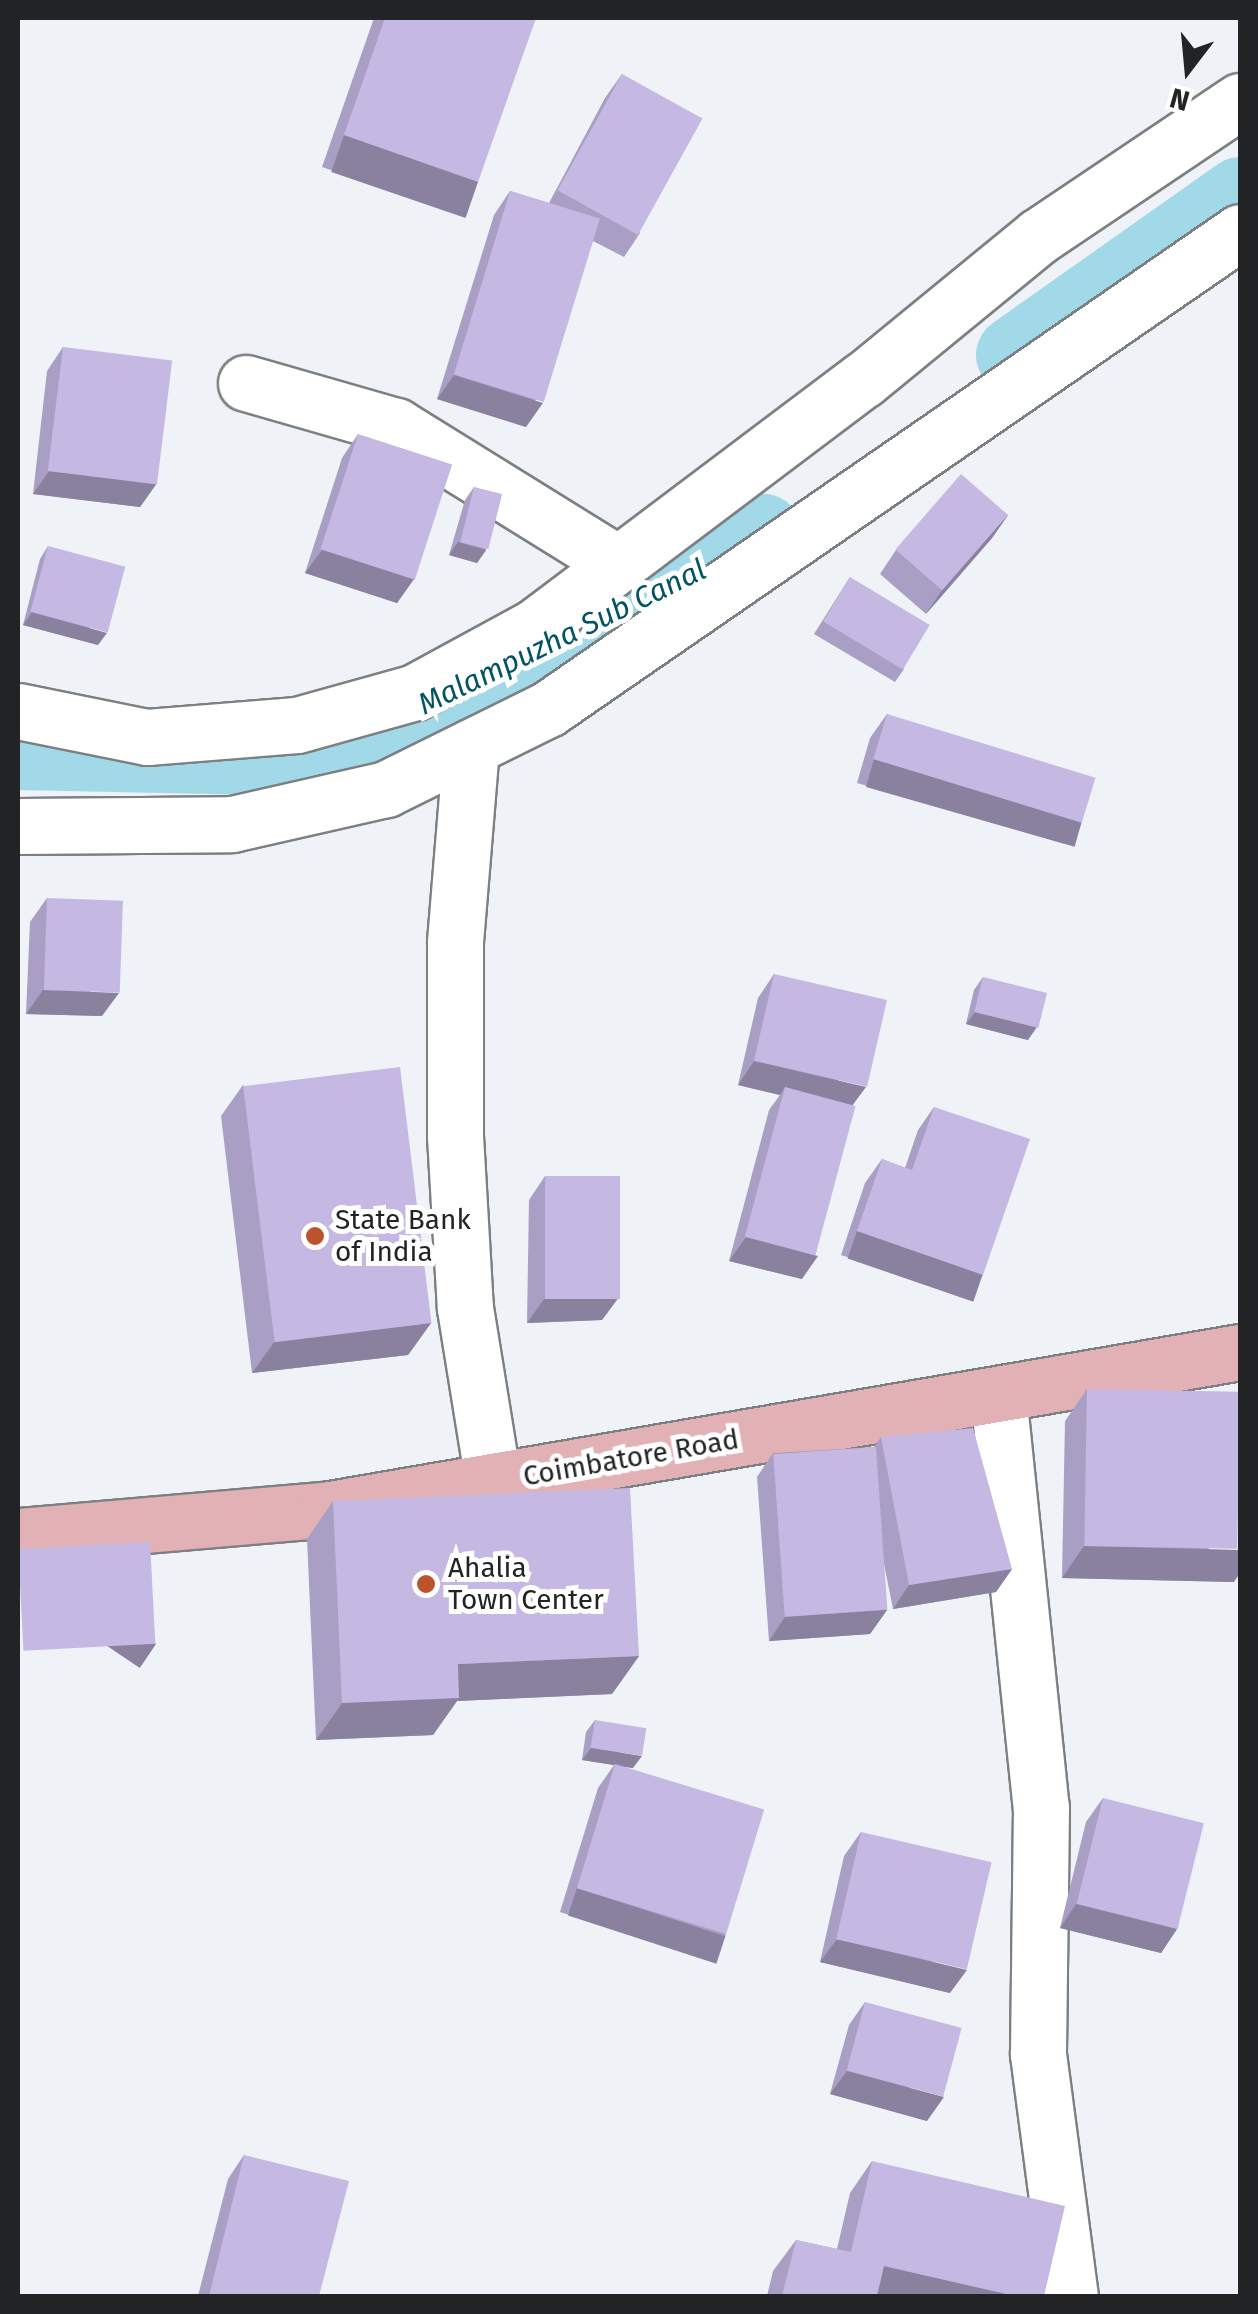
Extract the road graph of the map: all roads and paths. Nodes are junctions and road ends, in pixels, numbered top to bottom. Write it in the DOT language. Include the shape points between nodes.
graph roads {
  1 [pos="1240,101"];
  2 [pos="1240,232"];
  3 [pos="246,383"];
  4 [pos="681,520"];
  5 [pos="619,564"];
  6 [pos="730,586"];
  7 [pos="18,711"];
  8 [pos="471,747"];
  9 [pos="18,826"];
  10 [pos="1240,1352"];
  11 [pos="998,1394"];
  12 [pos="493,1481"];
  13 [pos="18,1536"];
  14 [pos="1070,2296"];
  1 -- 4 [label="street" via="1039,236"];
  2 -- 6 [label="street"];
  3 -- 5 [label="street" via="396,426"];
  4 -- 5 [label="street"];
  4 -- 6 [label="street"];
  5 -- 7 [label="street" via="536,626 415,692 297,725 147,737"];
  6 -- 8 [label="street" via="548,710"];
  8 -- 9 [label="street" via="386,789 232,824"];
  8 -- 12 [label="street" via="455,943 455,1136 465,1308"];
  10 -- 11 [label="main road, Coimbatore Road"];
  11 -- 12 [label="main road, Coimbatore Road"];
  11 -- 14 [label="street" via="1041,1807 1038,2054 1074,2286"];
  12 -- 13 [label="main road, Coimbatore Road" via="330,1508"];
}
